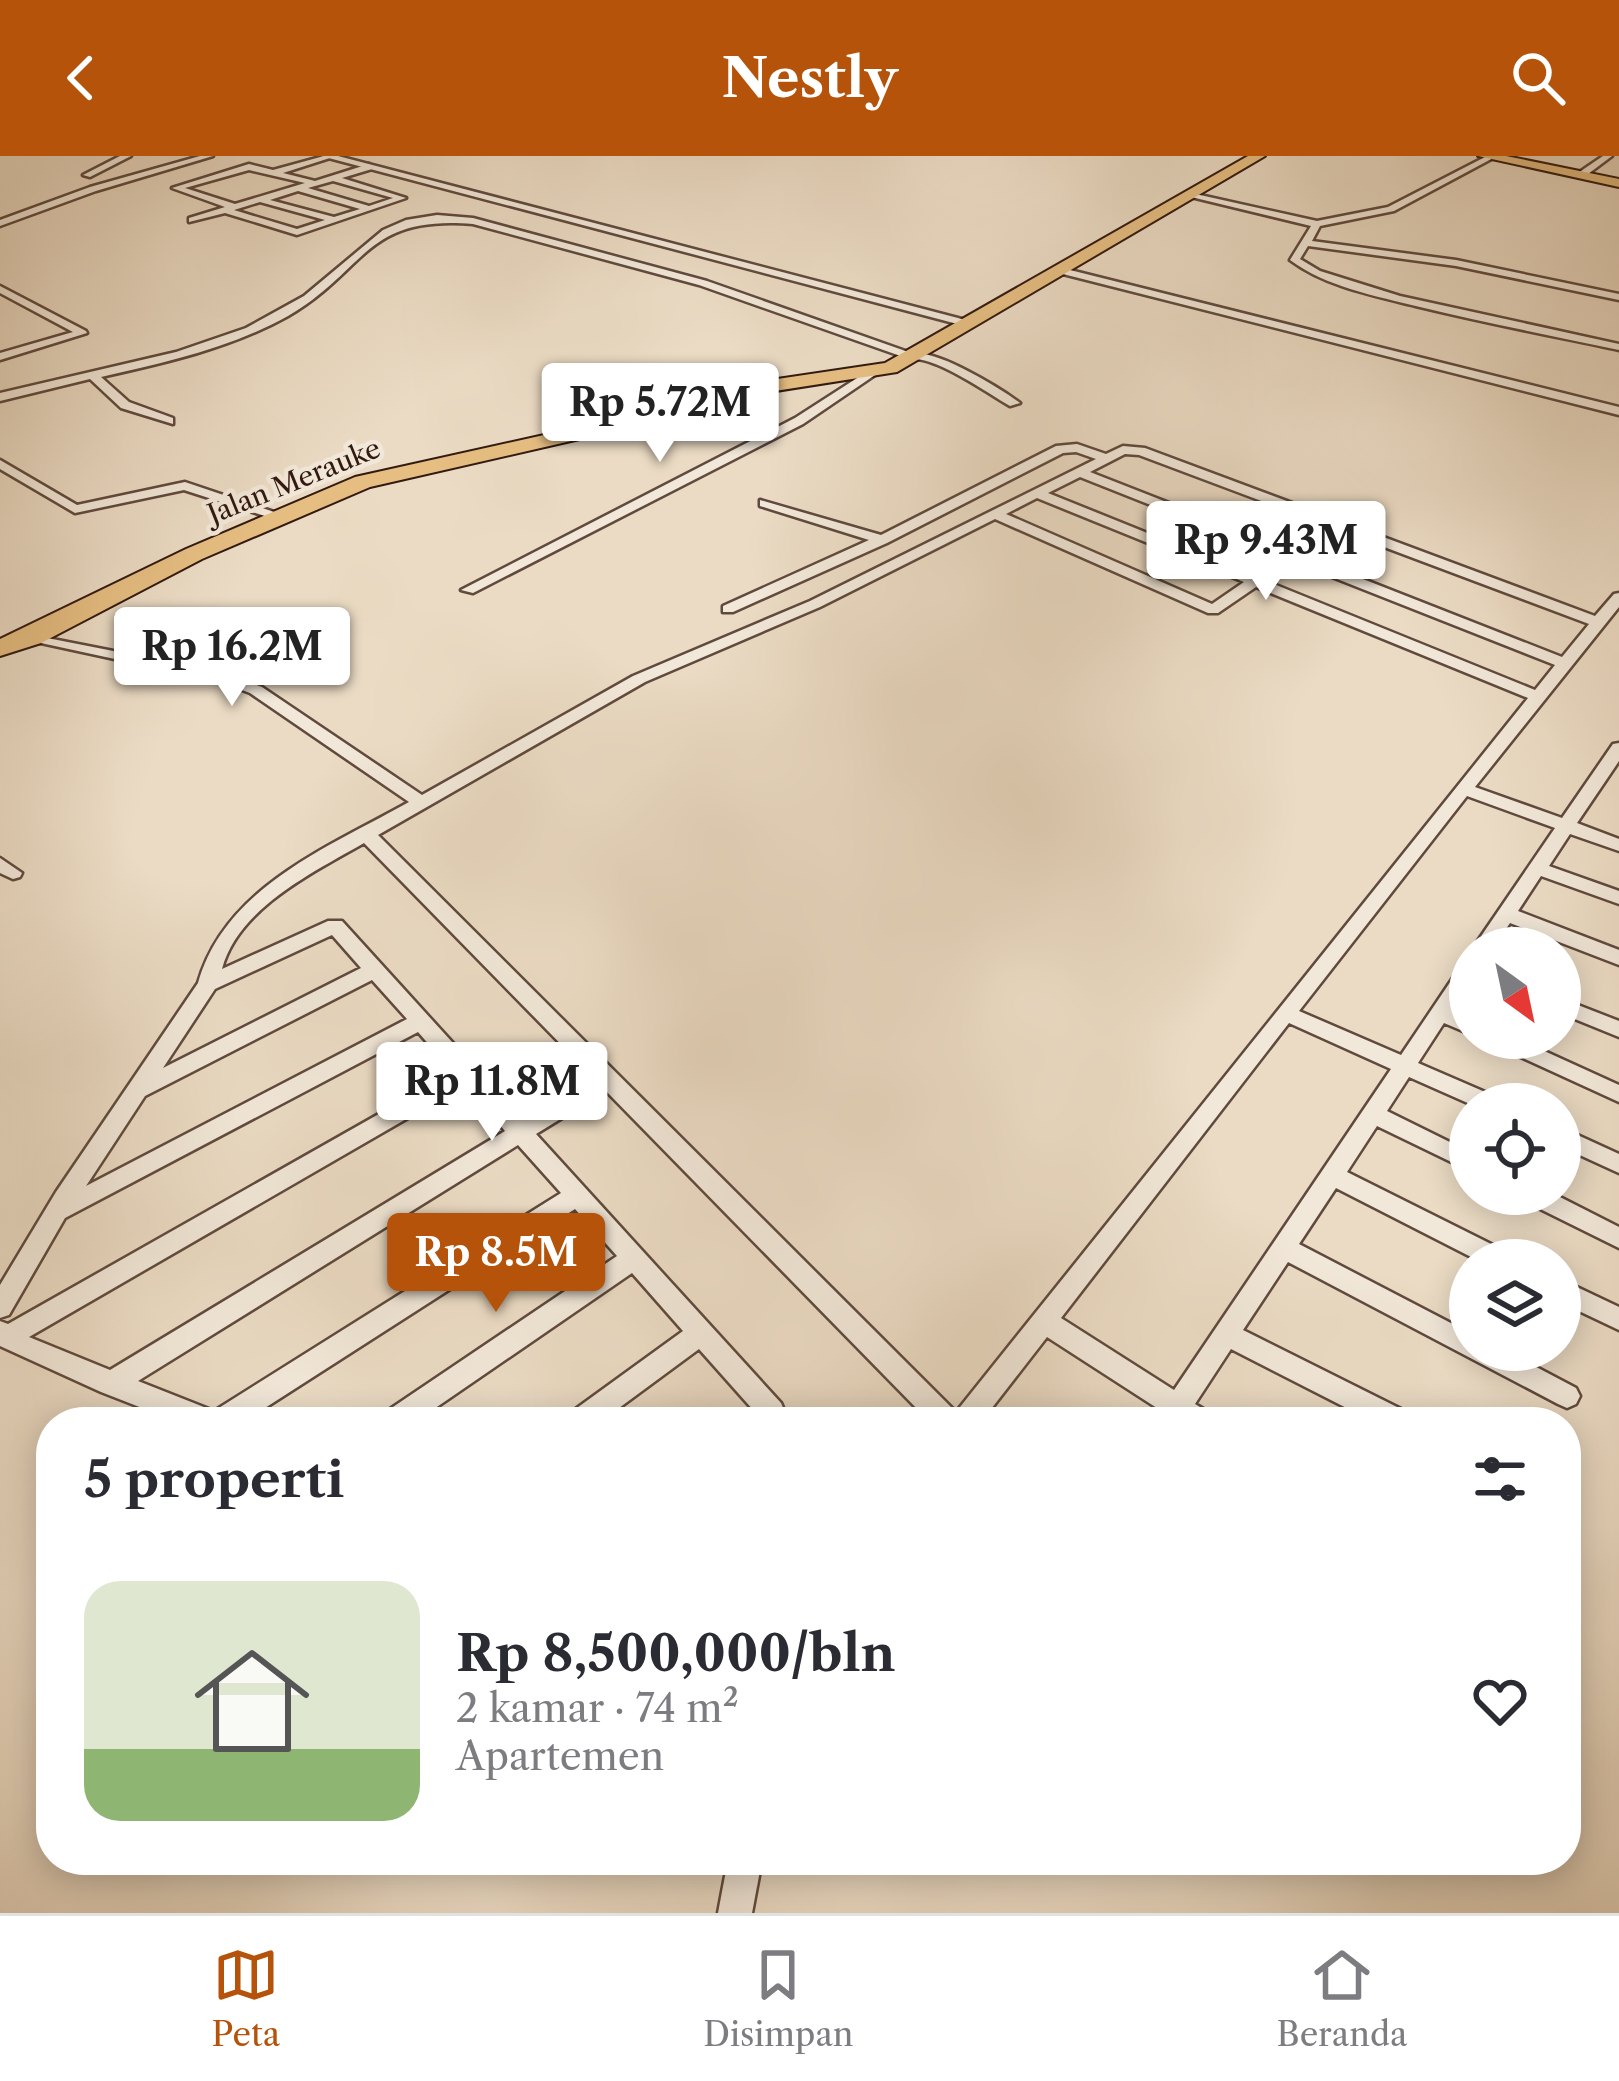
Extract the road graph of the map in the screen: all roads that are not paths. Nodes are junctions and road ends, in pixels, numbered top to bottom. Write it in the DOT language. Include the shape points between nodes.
graph roads {
  1 [pos="127,156"];
  2 [pos="209,156"];
  3 [pos="328,156"];
  4 [pos="1258,156"];
  5 [pos="1501,156"];
  6 [pos="1605,156"];
  7 [pos="1488,157"];
  8 [pos="1523,160"];
  9 [pos="369,167"];
  10 [pos="274,173"];
  11 [pos="1583,174"];
  12 [pos="87,175"];
  13 [pos="333,178"];
  14 [pos="1619,181"];
  15 [pos="314,183"];
  16 [pos="298,188"];
  17 [pos="1191,196"];
  18 [pos="259,200"];
  19 [pos="229,209"];
  20 [pos="370,209"];
  21 [pos="192,220"];
  22 [pos="335,220"];
  23 [pos="0,223"];
  24 [pos="1317,224"];
  25 [pos="1309,243"];
  26 [pos="1062,271"];
  27 [pos="0,289"];
  28 [pos="1619,297"];
  29 [pos="970,323"];
  30 [pos="1619,347"];
  31 [pos="916,355"];
  32 [pos="0,357"];
  33 [pos="90,373"];
  34 [pos="872,374"];
  35 [pos="0,398"];
  36 [pos="1014,404"];
  37 [pos="1619,411"];
  38 [pos="169,421"];
  39 [pos="1107,458"];
  40 [pos="0,464"];
  41 [pos="1079,472"];
  42 [pos="1037,493"];
  43 [pos="765,503"];
  44 [pos="995,514"];
  45 [pos="280,516"];
  46 [pos="882,540"];
  47 [pos="1293,556"];
  48 [pos="1253,581"];
  49 [pos="468,590"];
  50 [pos="1619,597"];
  51 [pos="728,609"];
  52 [pos="1599,623"];
  53 [pos="32,637"];
  54 [pos="0,648"];
  55 [pos="1566,664"];
  56 [pos="1539,697"];
  57 [pos="1615,760"];
  58 [pos="1464,789"];
  59 [pos="422,803"];
  60 [pos="1565,826"];
  61 [pos="367,835"];
  62 [pos="1619,845"];
  63 [pos="1537,868"];
  64 [pos="1619,898"];
  65 [pos="1506,914"];
  66 [pos="1497,927"];
  67 [pos="1619,958"];
  68 [pos="375,970"];
  69 [pos="208,984"];
  70 [pos="1449,999"];
  71 [pos="1440,1012"];
  72 [pos="1285,1013"];
  73 [pos="1581,1014"];
  74 [pos="1449,1016"];
  75 [pos="421,1022"];
  76 [pos="1619,1029"];
  77 [pos="1543,1059"];
  78 [pos="1406,1064"];
  79 [pos="467,1074"];
  80 [pos="608,1078"];
  81 [pos="1449,1084"];
  82 [pos="136,1091"];
  83 [pos="1619,1094"];
  84 [pos="1372,1113"];
  85 [pos="518,1130"];
  86 [pos="1581,1146"];
  87 [pos="1449,1152"];
  88 [pos="1619,1164"];
  89 [pos="1331,1175"];
  90 [pos="577,1195"];
  91 [pos="55,1212"];
  92 [pos="1574,1215"];
  93 [pos="1619,1238"];
  94 [pos="1458,1239"];
  95 [pos="1282,1247"];
  96 [pos="634,1258"];
  97 [pos="1581,1300"];
  98 [pos="0,1307"];
  99 [pos="1618,1319"];
  100 [pos="1043,1321"];
  101 [pos="701,1333"];
  102 [pos="1225,1333"];
  103 [pos="4,1334"];
  104 [pos="1449,1335"];
  105 [pos="1519,1371"];
  106 [pos="110,1384"];
  107 [pos="1567,1396"];
  108 [pos="170,1407"];
  109 [pos="244,1407"];
  110 [pos="414,1407"];
  111 [pos="600,1407"];
  112 [pos="768,1407"];
  113 [pos="933,1407"];
  114 [pos="976,1407"];
  115 [pos="1168,1407"];
  116 [pos="1187,1407"];
  117 [pos="1371,1407"];
  118 [pos="742,1875"];
  119 [pos="736,1913"];
  1 -- 12 [label="street"];
  2 -- 23 [label="street"];
  3 -- 9 [label="street"];
  3 -- 10 [label="street"];
  4 -- 17 [label="highway, Jalan Merauke"];
  5 -- 8 [label="highway"];
  6 -- 11 [label="street"];
  7 -- 8 [label="highway"];
  7 -- 24 [label="street" via="1391,209"];
  8 -- 11 [label="highway"];
  9 -- 13 [label="street"];
  9 -- 29 [label="street"];
  10 -- 15 [label="street"];
  10 -- 19 [label="street" via="249,166 176,188"];
  11 -- 14 [label="highway"];
  13 -- 15 [label="street"];
  13 -- 20 [label="street" via="402,198"];
  15 -- 16 [label="street"];
  16 -- 18 [label="street"];
  16 -- 20 [label="street"];
  17 -- 24 [label="street"];
  17 -- 26 [label="highway, Jalan Merauke"];
  18 -- 19 [label="street"];
  18 -- 22 [label="street"];
  19 -- 21 [label="street"];
  19 -- 22 [label="street" via="297,232"];
  20 -- 22 [label="street"];
  24 -- 25 [label="street"];
  25 -- 28 [label="street"];
  25 -- 30 [label="street" via="1295,260 1325,277"];
  26 -- 29 [label="highway, Jalan Merauke"];
  26 -- 37 [label="street"];
  27 -- 32 [label="street" via="82,333"];
  29 -- 31 [label="highway, Jalan Merauke"];
  31 -- 33 [label="street" via="703,284 449,219 379,234 274,319 182,356"];
  31 -- 34 [label="highway, Jalan Merauke"];
  31 -- 36 [label="street"];
  33 -- 35 [label="street"];
  33 -- 38 [label="street" via="125,405"];
  34 -- 45 [label="highway, Jalan Merauke" via="683,399 577,434 404,470"];
  34 -- 49 [label="street" via="799,421"];
  39 -- 41 [label="street"];
  39 -- 46 [label="street" via="1060,448"];
  39 -- 52 [label="street" via="1142,451"];
  40 -- 45 [label="street" via="73,508 185,486"];
  41 -- 42 [label="street"];
  41 -- 47 [label="street"];
  42 -- 44 [label="street"];
  42 -- 48 [label="street"];
  43 -- 46 [label="street"];
  44 -- 48 [label="street" via="1213,610"];
  44 -- 59 [label="street" via="640,679"];
  45 -- 53 [label="highway, Jalan Merauke"];
  46 -- 51 [label="street"];
  47 -- 48 [label="street"];
  47 -- 55 [label="street"];
  48 -- 56 [label="street"];
  50 -- 52 [label="street"];
  52 -- 55 [label="street"];
  53 -- 54 [label="highway, Jalan Merauke"];
  53 -- 59 [label="street" via="256,690"];
  55 -- 56 [label="street"];
  56 -- 58 [label="street"];
  57 -- 60 [label="street"];
  58 -- 60 [label="street"];
  58 -- 72 [label="street"];
  59 -- 61 [label="street"];
  60 -- 62 [label="street"];
  60 -- 63 [label="street"];
  61 -- 69 [label="street" via="260,898 215,958"];
  61 -- 80 [label="street"];
  63 -- 64 [label="street"];
  63 -- 65 [label="street"];
  65 -- 66 [label="street"];
  65 -- 67 [label="street"];
  68 -- 69 [label="street" via="335,926"];
  68 -- 75 [label="street"];
  68 -- 82 [label="street"];
  69 -- 82 [label="street"];
  70 -- 71 [label="street"];
  71 -- 74 [label="street"];
  71 -- 78 [label="street"];
  72 -- 78 [label="street"];
  72 -- 100 [label="street"];
  73 -- 76 [label="street"];
  75 -- 79 [label="street"];
  75 -- 91 [label="street"];
  77 -- 83 [label="street"];
  78 -- 81 [label="street"];
  78 -- 84 [label="street"];
  79 -- 85 [label="street"];
  79 -- 103 [label="street"];
  80 -- 85 [label="street"];
  80 -- 113 [label="street"];
  82 -- 91 [label="street"];
  84 -- 87 [label="street"];
  84 -- 89 [label="street"];
  85 -- 90 [label="street"];
  85 -- 106 [label="street"];
  86 -- 88 [label="street"];
  89 -- 94 [label="street"];
  89 -- 95 [label="street"];
  90 -- 96 [label="street"];
  90 -- 109 [label="street"];
  91 -- 98 [label="street"];
  92 -- 93 [label="street"];
  95 -- 102 [label="street"];
  95 -- 104 [label="street"];
  96 -- 101 [label="street"];
  96 -- 110 [label="street"];
  97 -- 99 [label="street"];
  100 -- 114 [label="street"];
  100 -- 115 [label="street"];
  101 -- 111 [label="street"];
  101 -- 112 [label="street"];
  102 -- 116 [label="street"];
  102 -- 117 [label="street"];
  103 -- 106 [label="street"];
  105 -- 107 [label="street"];
  106 -- 108 [label="street"];
  118 -- 119 [label="street"];
}
